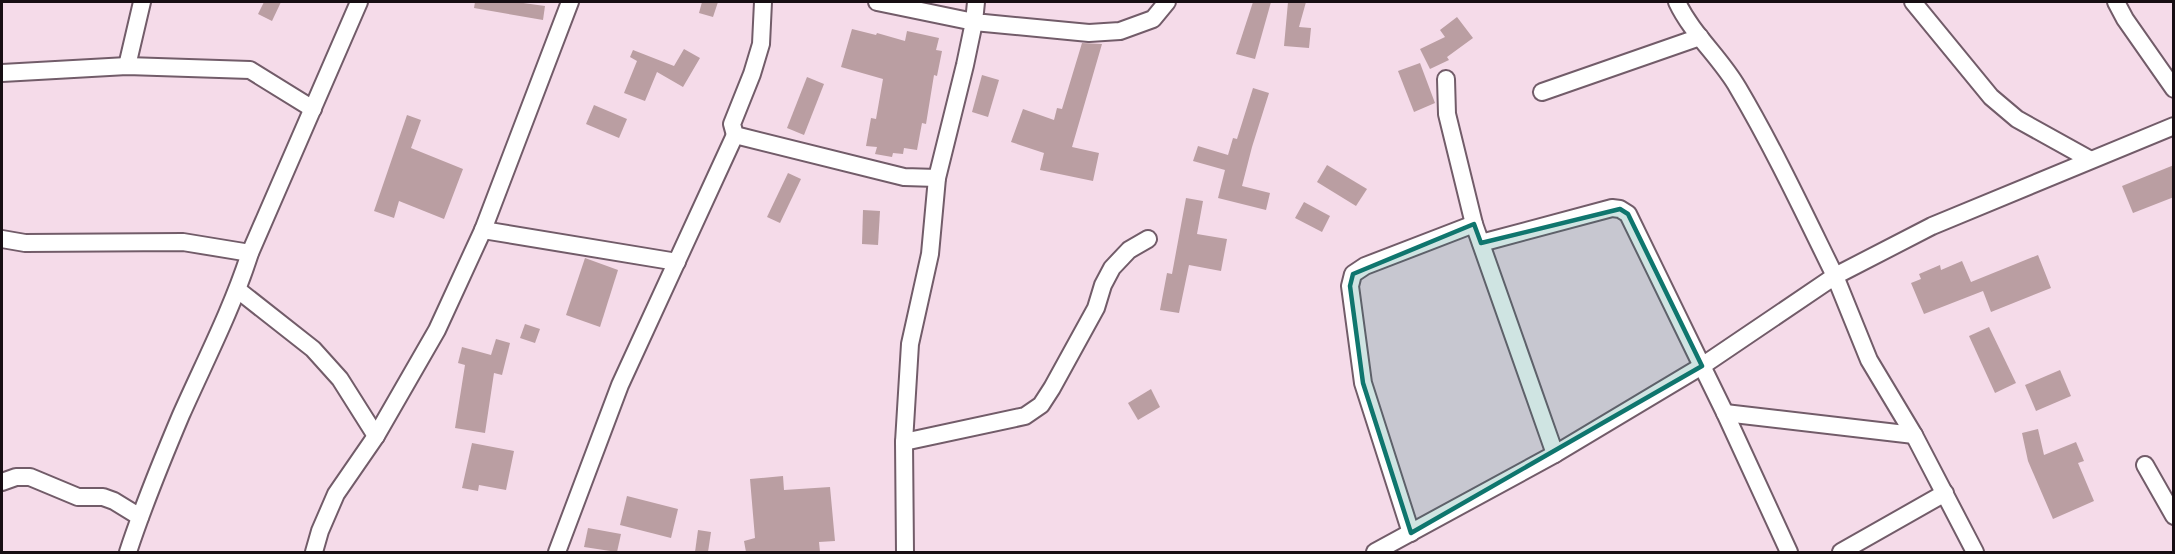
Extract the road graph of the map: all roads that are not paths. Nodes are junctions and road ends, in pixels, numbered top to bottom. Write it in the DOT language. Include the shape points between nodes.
graph roads {
  1 [pos="142,2"];
  2 [pos="359,2"];
  3 [pos="570,2"];
  4 [pos="762,2"];
  5 [pos="877,2"];
  6 [pos="976,2"];
  7 [pos="1167,2"];
  8 [pos="1677,2"];
  9 [pos="1913,2"];
  10 [pos="2116,2"];
  11 [pos="974,22"];
  12 [pos="1700,37"];
  13 [pos="127,66"];
  14 [pos="2,73"];
  15 [pos="1446,80"];
  16 [pos="2174,89"];
  17 [pos="1542,92"];
  18 [pos="313,109"];
  19 [pos="2174,126"];
  20 [pos="735,135"];
  21 [pos="2089,159"];
  22 [pos="938,178"];
  23 [pos="1474,224"];
  24 [pos="483,230"];
  25 [pos="2,239"];
  26 [pos="1148,239"];
  27 [pos="1481,243"];
  28 [pos="250,254"];
  29 [pos="677,262"];
  30 [pos="1835,276"];
  31 [pos="238,290"];
  32 [pos="1702,366"];
  33 [pos="1725,413"];
  34 [pos="1914,435"];
  35 [pos="376,436"];
  36 [pos="904,442"];
  37 [pos="1556,454"];
  38 [pos="2145,465"];
  39 [pos="2,482"];
  40 [pos="1945,493"];
  41 [pos="2174,516"];
  42 [pos="140,517"];
  43 [pos="1411,533"];
  44 [pos="128,552"];
  45 [pos="314,552"];
  46 [pos="557,552"];
  47 [pos="905,552"];
  48 [pos="1375,552"];
  49 [pos="1789,552"];
  50 [pos="1841,552"];
  51 [pos="1975,552"];
  1 -- 13 [label="street"];
  2 -- 18 [label="street"];
  3 -- 24 [label="street"];
  4 -- 20 [label="street" via="762,44 732,124"];
  5 -- 11 [label="street"];
  6 -- 11 [label="street"];
  7 -- 11 [label="street" via="1153,19 1120,31 1089,33"];
  8 -- 12 [label="street"];
  9 -- 21 [label="street" via="1991,97 2017,119"];
  10 -- 16 [label="street"];
  11 -- 22 [label="street"];
  12 -- 17 [label="street"];
  12 -- 30 [label="street" via="1737,85"];
  13 -- 14 [label="street"];
  13 -- 18 [label="street" via="250,70"];
  15 -- 23 [label="street" via="1447,114"];
  18 -- 28 [label="street"];
  19 -- 21 [label="street"];
  20 -- 22 [label="street" via="904,177"];
  20 -- 29 [label="street"];
  21 -- 30 [label="street" via="1932,225"];
  22 -- 36 [label="street" via="930,254 910,344"];
  23 -- 27 [label="street"];
  23 -- 43 [label="street" via="1365,266 1353,274 1350,286 1363,383"];
  24 -- 29 [label="street"];
  24 -- 35 [label="street" via="437,330"];
  25 -- 28 [label="street" via="25,243 183,242"];
  26 -- 36 [label="street" via="1129,250 1112,268 1096,308 1041,405 1025,416"];
  27 -- 32 [label="street" via="1620,209 1628,214"];
  27 -- 37 [label="street"];
  28 -- 31 [label="street"];
  29 -- 46 [label="street" via="620,386"];
  30 -- 32 [label="street"];
  30 -- 34 [label="street" via="1869,360"];
  31 -- 35 [label="street" via="313,349 340,379"];
  31 -- 42 [label="street"];
  32 -- 33 [label="street"];
  32 -- 37 [label="street"];
  33 -- 34 [label="street"];
  33 -- 49 [label="street"];
  34 -- 40 [label="street"];
  35 -- 45 [label="street" via="336,494"];
  36 -- 47 [label="street"];
  37 -- 43 [label="street"];
  38 -- 41 [label="street"];
  39 -- 42 [label="street" via="30,477 78,497 114,501"];
  40 -- 50 [label="street"];
  40 -- 51 [label="street"];
  42 -- 44 [label="street"];
  43 -- 48 [label="street"];
}
